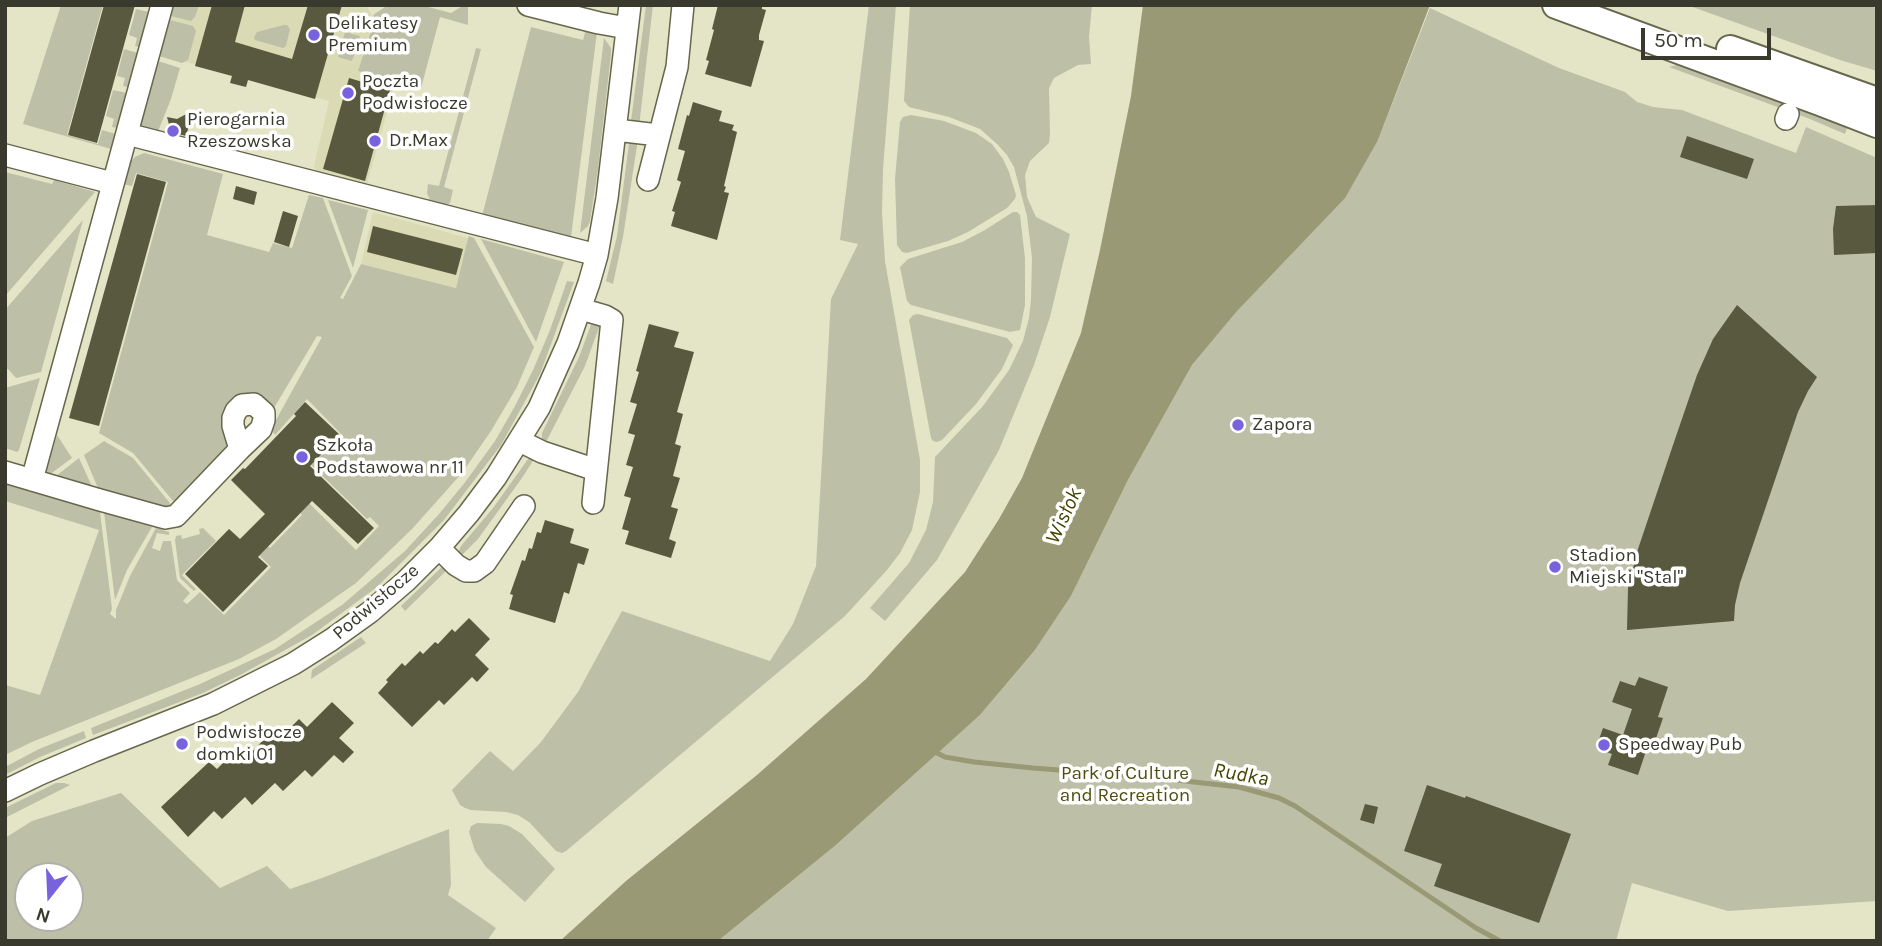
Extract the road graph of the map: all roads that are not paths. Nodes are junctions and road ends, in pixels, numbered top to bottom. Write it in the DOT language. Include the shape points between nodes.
graph roads {
  1 [pos="162,5"];
  2 [pos="528,5"];
  3 [pos="630,5"];
  4 [pos="683,5"];
  5 [pos="1556,5"];
  6 [pos="1610,5"];
  7 [pos="627,28"];
  8 [pos="1877,101"];
  9 [pos="1877,124"];
  10 [pos="616,130"];
  11 [pos="127,134"];
  12 [pos="658,135"];
  13 [pos="5,155"];
  14 [pos="648,180"];
  15 [pos="112,183"];
  16 [pos="597,255"];
  17 [pos="581,309"];
  18 [pos="520,441"];
  19 [pos="240,449"];
  20 [pos="596,470"];
  21 [pos="5,472"];
  22 [pos="32,480"];
  23 [pos="593,503"];
  24 [pos="524,506"];
  25 [pos="439,548"];
  26 [pos="5,791"];
  1 -- 11 [label="street"];
  2 -- 7 [label="street"];
  3 -- 7 [label="street, Podwisłocze"];
  4 -- 12 [label="street" via="677,67"];
  5 -- 9 [label="main road"];
  6 -- 8 [label="main road"];
  7 -- 10 [label="street, Podwisłocze"];
  10 -- 12 [label="street"];
  10 -- 16 [label="street, Podwisłocze"];
  11 -- 15 [label="street"];
  11 -- 16 [label="street"];
  12 -- 14 [label="street"];
  13 -- 15 [label="street"];
  15 -- 22 [label="street"];
  16 -- 17 [label="street, Podwisłocze"];
  17 -- 18 [label="street, Podwisłocze" via="556,373"];
  17 -- 20 [label="street" via="612,320"];
  18 -- 20 [label="street"];
  18 -- 25 [label="street, Podwisłocze"];
  19 -- 22 [label="street" via="172,517"];
  20 -- 23 [label="street"];
  21 -- 22 [label="street"];
  24 -- 25 [label="street" via="485,563 474,571 466,571"];
  25 -- 26 [label="street, Podwisłocze" via="370,612 274,675"];
}
